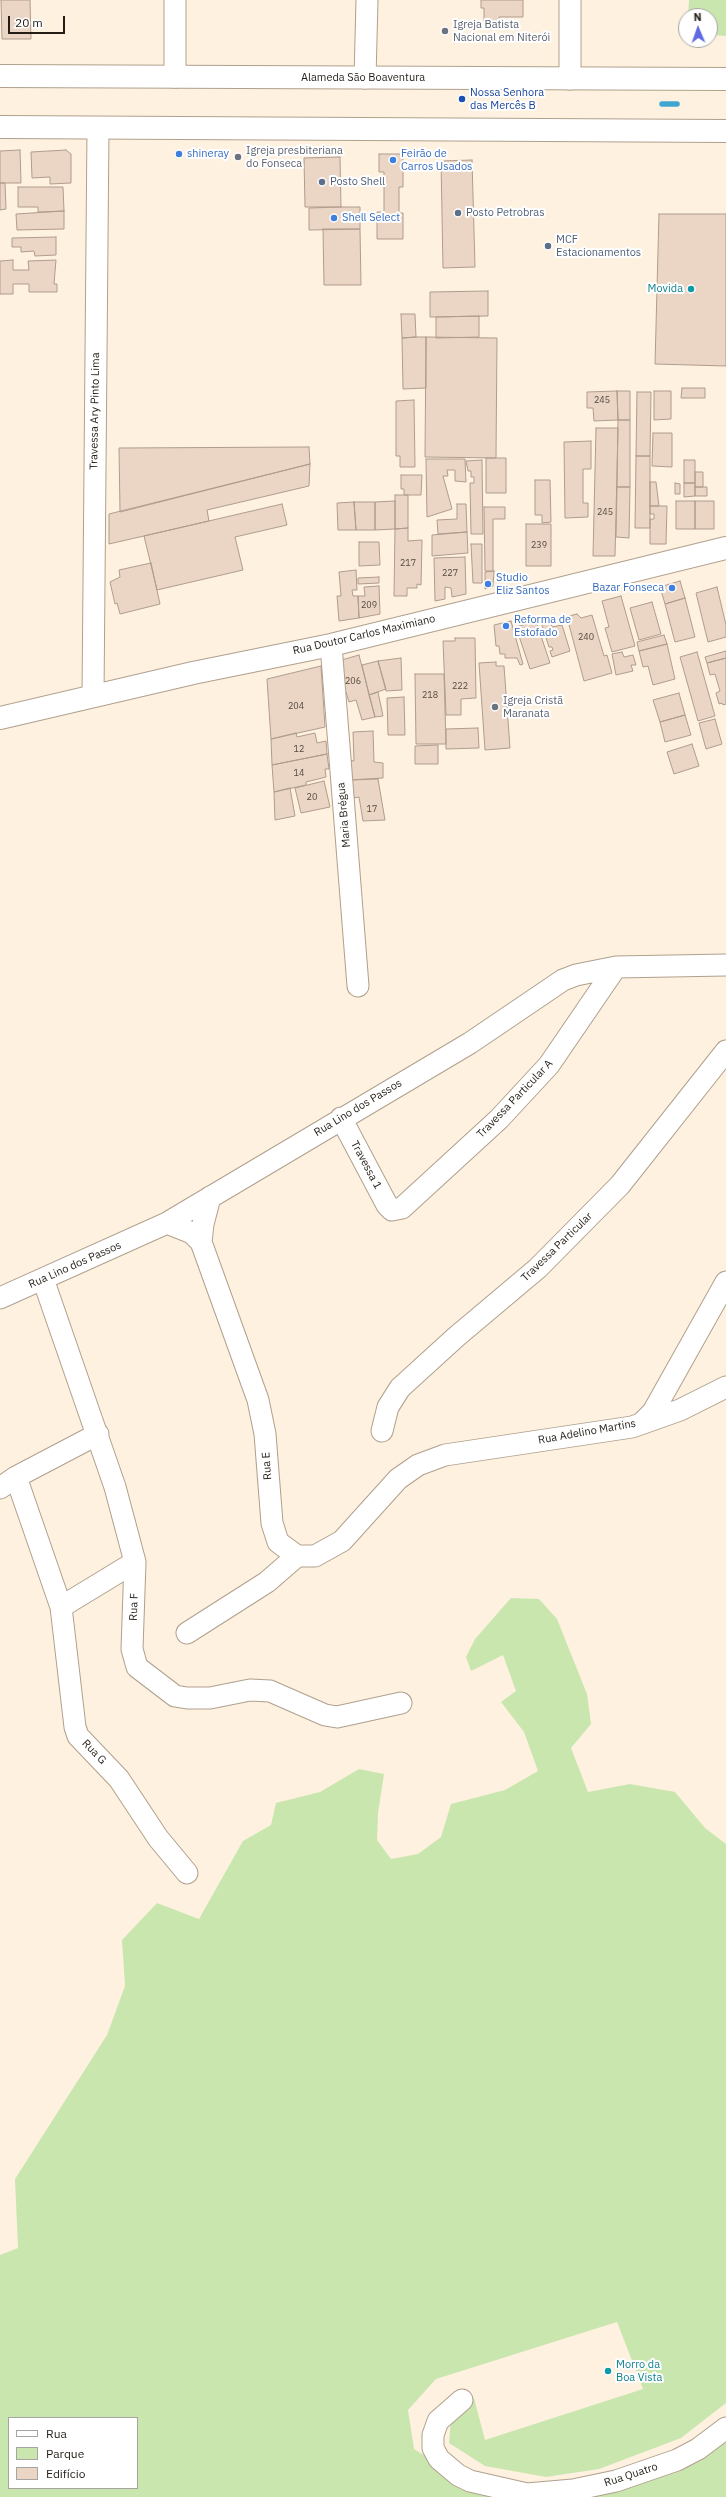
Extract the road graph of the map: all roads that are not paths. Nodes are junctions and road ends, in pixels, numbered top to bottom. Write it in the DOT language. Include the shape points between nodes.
graph roads {
  1 [pos="175,0"];
  2 [pos="366,0"];
  3 [pos="570,0"];
  4 [pos="0,76"];
  5 [pos="175,77"];
  6 [pos="365,78"];
  7 [pos="570,79"];
  8 [pos="726,79"];
  9 [pos="0,128"];
  10 [pos="98,128"];
  11 [pos="726,131"];
  12 [pos="726,548"];
  13 [pos="331,644"];
  14 [pos="93,695"];
  15 [pos="0,718"];
  16 [pos="726,965"];
  17 [pos="616,967"];
  18 [pos="358,986"];
  19 [pos="726,1051"];
  20 [pos="341,1118"];
  21 [pos="210,1197"];
  22 [pos="392,1210"];
  23 [pos="167,1223"];
  24 [pos="201,1242"];
  25 [pos="42,1279"];
  26 [pos="726,1282"];
  27 [pos="0,1298"];
  28 [pos="726,1387"];
  29 [pos="643,1422"];
  30 [pos="382,1431"];
  31 [pos="98,1434"];
  32 [pos="8,1482"];
  33 [pos="297,1556"];
  34 [pos="135,1562"];
  35 [pos="61,1607"];
  36 [pos="187,1633"];
  37 [pos="401,1703"];
  38 [pos="187,1872"];
  39 [pos="462,2400"];
  40 [pos="726,2428"];
  1 -- 5 [label="street"];
  2 -- 6 [label="street"];
  3 -- 7 [label="street"];
  4 -- 5 [label="main road, Alameda São Boaventura"];
  5 -- 6 [label="main road, Alameda São Boaventura"];
  6 -- 7 [label="main road, Alameda São Boaventura"];
  7 -- 8 [label="main road, Alameda São Boaventura"];
  9 -- 10 [label="main road"];
  10 -- 11 [label="main road"];
  10 -- 14 [label="street, Travessa Ary Pinto Lima"];
  12 -- 13 [label="main road, Rua Doutor Carlos Maximiano"];
  13 -- 14 [label="main road, Rua Doutor Carlos Maximiano"];
  13 -- 18 [label="street, Maria Brégua"];
  14 -- 15 [label="main road, Rua Doutor Carlos Maximiano"];
  16 -- 17 [label="street, Rua Lino dos Passos"];
  17 -- 20 [label="street, Rua Lino dos Passos" via="563,980 470,1043"];
  17 -- 22 [label="street, Travessa Particular A" via="549,1065 499,1119 402,1208"];
  19 -- 30 [label="street, Travessa Particular" via="615,1191 538,1268 456,1336 400,1388 388,1407"];
  20 -- 21 [label="street, Rua Lino dos Passos"];
  20 -- 22 [label="street, Travessa 1"];
  21 -- 23 [label="street, Rua Lino dos Passos"];
  21 -- 24 [label="street, Rua E" via="202,1224"];
  23 -- 24 [label="street" via="192,1233"];
  23 -- 25 [label="street, Rua Lino dos Passos"];
  24 -- 33 [label="street, Rua E" via="258,1400 265,1434 272,1523 278,1542"];
  25 -- 27 [label="street, Rua Lino dos Passos"];
  25 -- 31 [label="street, Rua F"];
  26 -- 29 [label="street, Rua Adelino Martins" via="653,1412"];
  28 -- 29 [label="street" via="680,1410"];
  29 -- 33 [label="street, Rua Adelino Martins" via="632,1427 445,1455 418,1465 398,1479 342,1541 315,1556"];
  31 -- 32 [label="street"];
  31 -- 34 [label="street, Rua F"];
  32 -- 35 [label="street, Rua G"];
  33 -- 36 [label="street" via="267,1582"];
  34 -- 35 [label="street"];
  34 -- 37 [label="street, Rua F" via="132,1649 134,1660 137,1667 175,1696 210,1698 250,1690 270,1691 325,1715 337,1717"];
  35 -- 38 [label="street, Rua G" via="78,1736 119,1779 158,1838"];
  39 -- 40 [label="street, Rua Quatro" via="438,2421 433,2435 433,2448 439,2459 458,2475 470,2481 527,2494 573,2490 616,2481 677,2460 698,2449"];
}
